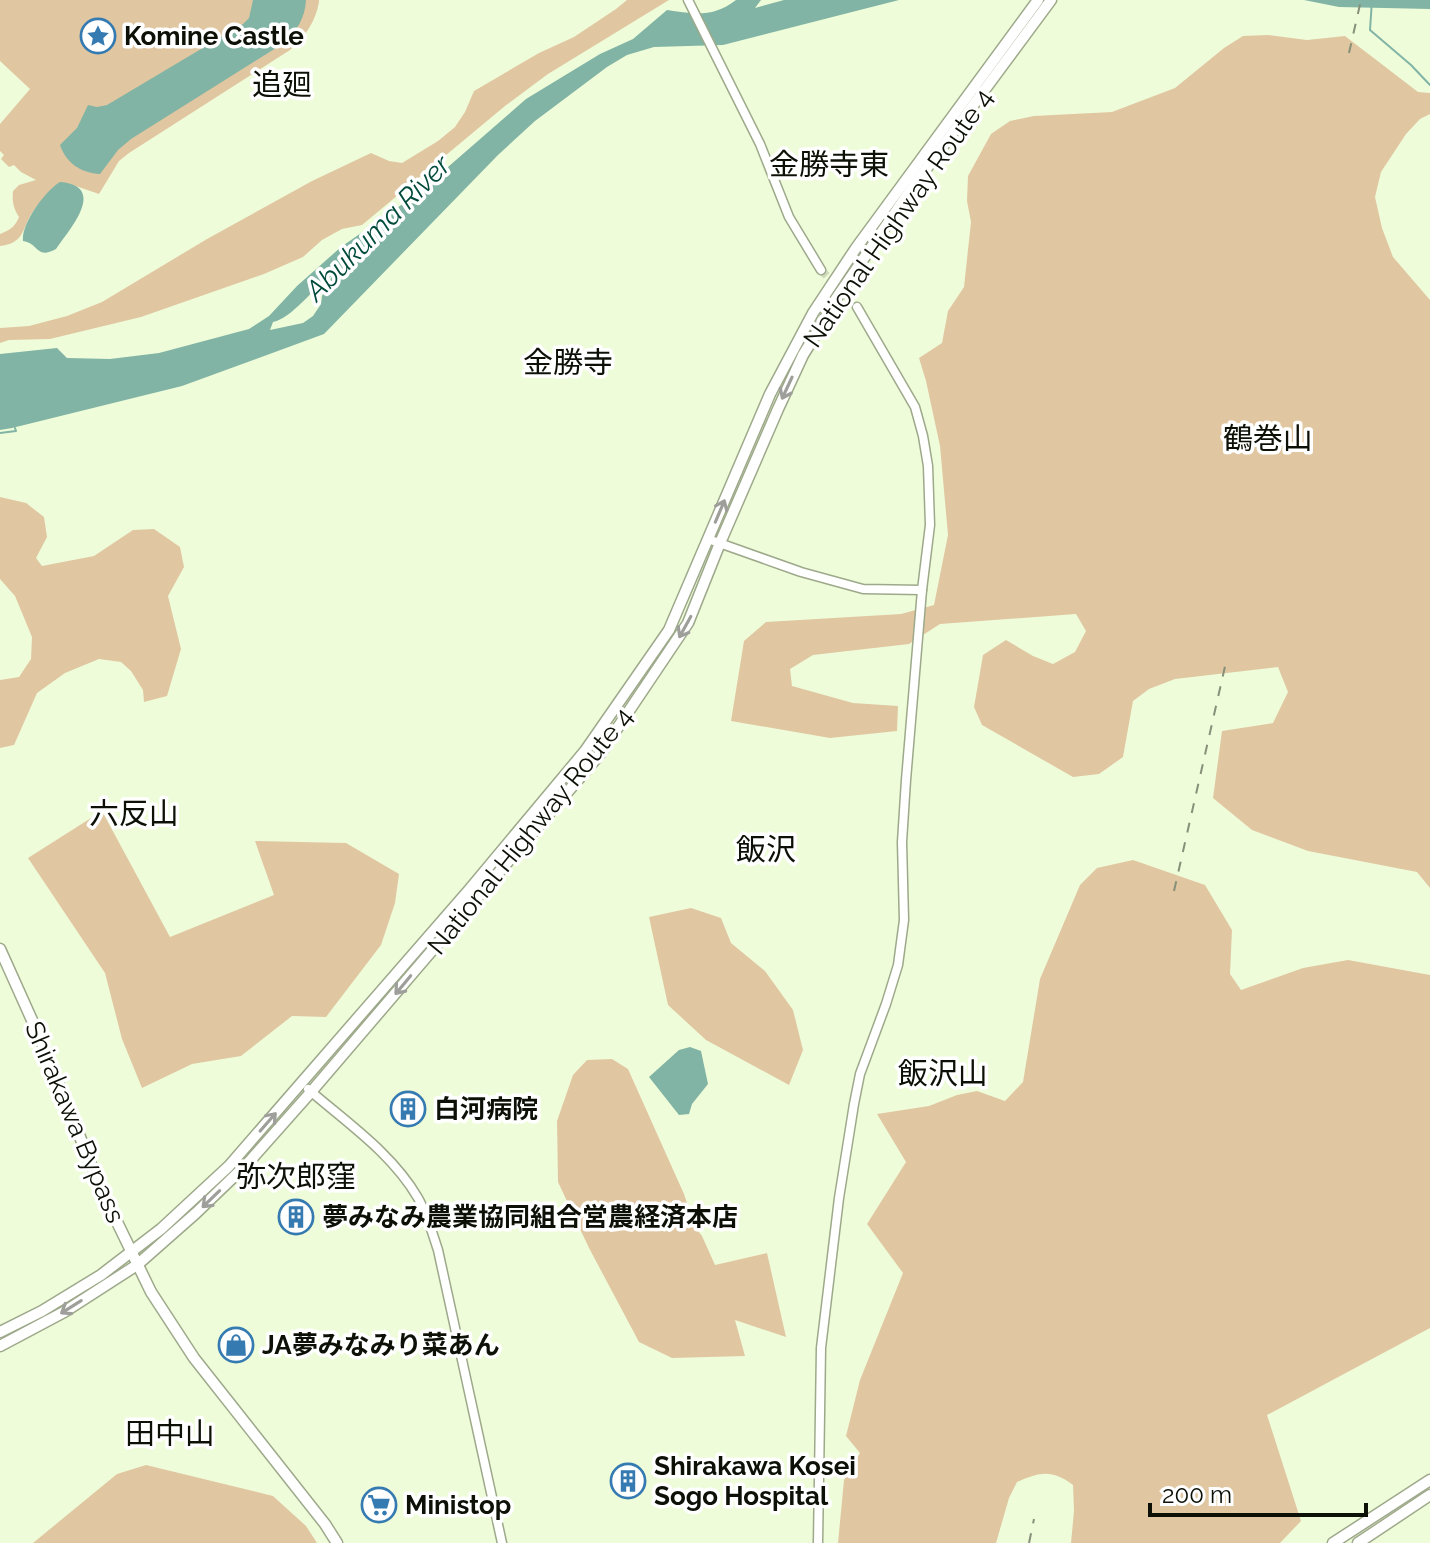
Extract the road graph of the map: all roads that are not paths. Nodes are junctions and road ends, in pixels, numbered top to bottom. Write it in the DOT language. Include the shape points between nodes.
graph roads {
  1 [pos="688,0"];
  2 [pos="1038,0"];
  3 [pos="1051,0"];
  4 [pos="821,270"];
  5 [pos="857,307"];
  6 [pos="708,539"];
  7 [pos="720,543"];
  8 [pos="922,590"];
  9 [pos="0,949"];
  10 [pos="302,1084"];
  11 [pos="311,1092"];
  12 [pos="130,1251"];
  13 [pos="137,1265"];
  14 [pos="0,1332"];
  15 [pos="0,1346"];
  16 [pos="1430,1480"];
  17 [pos="1430,1495"];
  18 [pos="337,1543"];
  19 [pos="502,1543"];
  20 [pos="818,1543"];
  21 [pos="1333,1543"];
  22 [pos="1358,1543"];
  1 -- 4 [label="street" via="765,154 789,217"];
  6 -- 2 [label="highway, National Highway Route 4, one-way" via="770,394 813,313"];
  3 -- 7 [label="highway, National Highway Route 4, one-way" via="831,306 803,355"];
  5 -- 8 [label="street" via="915,407 923,436 930,510"];
  6 -- 7 [label="street"];
  6 -- 10 [label="highway, National Highway Route 4" via="669,630 585,751"];
  7 -- 8 [label="street" via="863,589"];
  7 -- 11 [label="highway, National Highway Route 4, one-way" via="688,623 600,754"];
  8 -- 20 [label="street" via="902,842 904,920 898,965 854,1104 821,1348"];
  9 -- 12 [label="highway, Shirakawa Bypass"];
  10 -- 11 [label="street"];
  12 -- 10 [label="highway, National Highway Route 4, one-way" via="229,1166"];
  11 -- 13 [label="highway, National Highway Route 4, one-way" via="248,1163"];
  11 -- 19 [label="street" via="389,1159 426,1216"];
  12 -- 13 [label="highway, Shirakawa Bypass"];
  12 -- 14 [label="highway, National Highway Route 4" via="101,1275"];
  13 -- 15 [label="highway, National Highway Route 4, one-way"];
  13 -- 18 [label="highway, Shirakawa Bypass" via="187,1347"];
  16 -- 21 [label="highway"];
  17 -- 22 [label="highway"];
}
